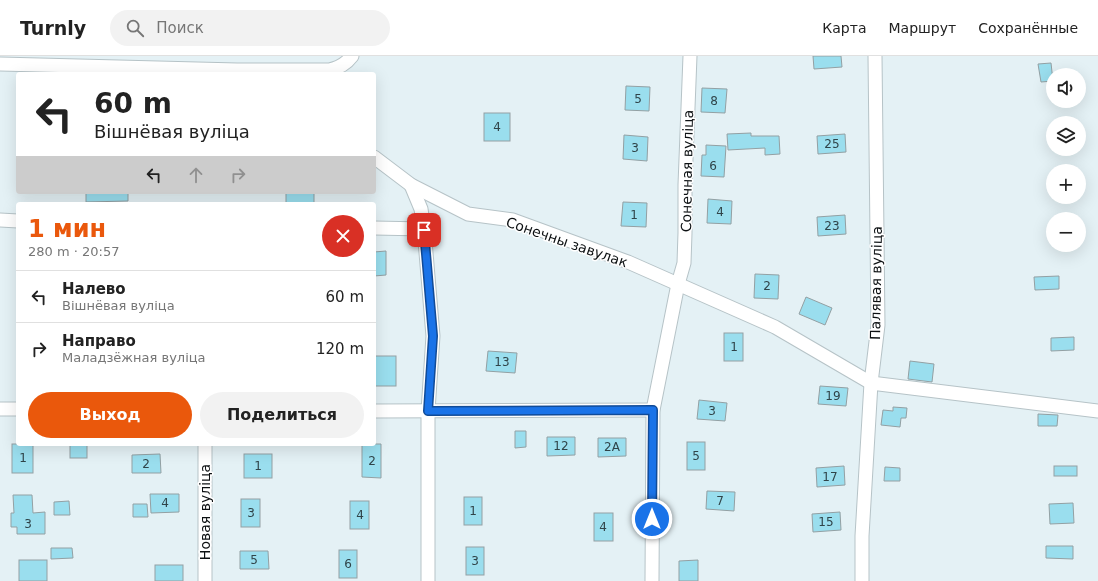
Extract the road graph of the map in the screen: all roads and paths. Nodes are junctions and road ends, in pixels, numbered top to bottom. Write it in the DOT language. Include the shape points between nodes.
graph roads {
  1 [pos="352,56"];
  2 [pos="690,56"];
  3 [pos="875,56"];
  4 [pos="36,61"];
  5 [pos="0,64"];
  6 [pos="240,72"];
  7 [pos="376,159"];
  8 [pos="411,185"];
  9 [pos="0,220"];
  10 [pos="16,221"];
  11 [pos="376,228"];
  12 [pos="424,230"];
  13 [pos="678,284"];
  14 [pos="870,383"];
  15 [pos="0,408"];
  16 [pos="16,409"];
  17 [pos="376,410"];
  18 [pos="653,410"];
  19 [pos="428,411"];
  20 [pos="1098,411"];
  21 [pos="205,446"];
  22 [pos="205,581"];
  23 [pos="428,581"];
  24 [pos="652,581"];
  25 [pos="862,581"];
  1 -- 6 [label="street" via="338,68 329,70"];
  2 -- 13 [label="street, Сонечная вуліца" via="684,263"];
  3 -- 14 [label="street, Палявая вуліца" via="878,325"];
  4 -- 5 [label="street"];
  4 -- 6 [label="street"];
  7 -- 8 [label="street, Сонечны завулак"];
  8 -- 12 [label="street" via="421,209"];
  8 -- 13 [label="street, Сонечны завулак" via="468,214 513,220 628,262"];
  9 -- 10 [label="street"];
  11 -- 12 [label="street"];
  12 -- 19 [label="street" via="433,336"];
  13 -- 14 [label="street, Сонечны завулак" via="775,327"];
  13 -- 18 [label="street, Сонечная вуліца"];
  14 -- 20 [label="street"];
  14 -- 25 [label="street, Палявая вуліца"];
  15 -- 16 [label="street"];
  17 -- 19 [label="street"];
  18 -- 19 [label="street"];
  18 -- 24 [label="street, Сонечная вуліца"];
  19 -- 23 [label="street"];
  21 -- 22 [label="street, Новая вуліца"];
}
